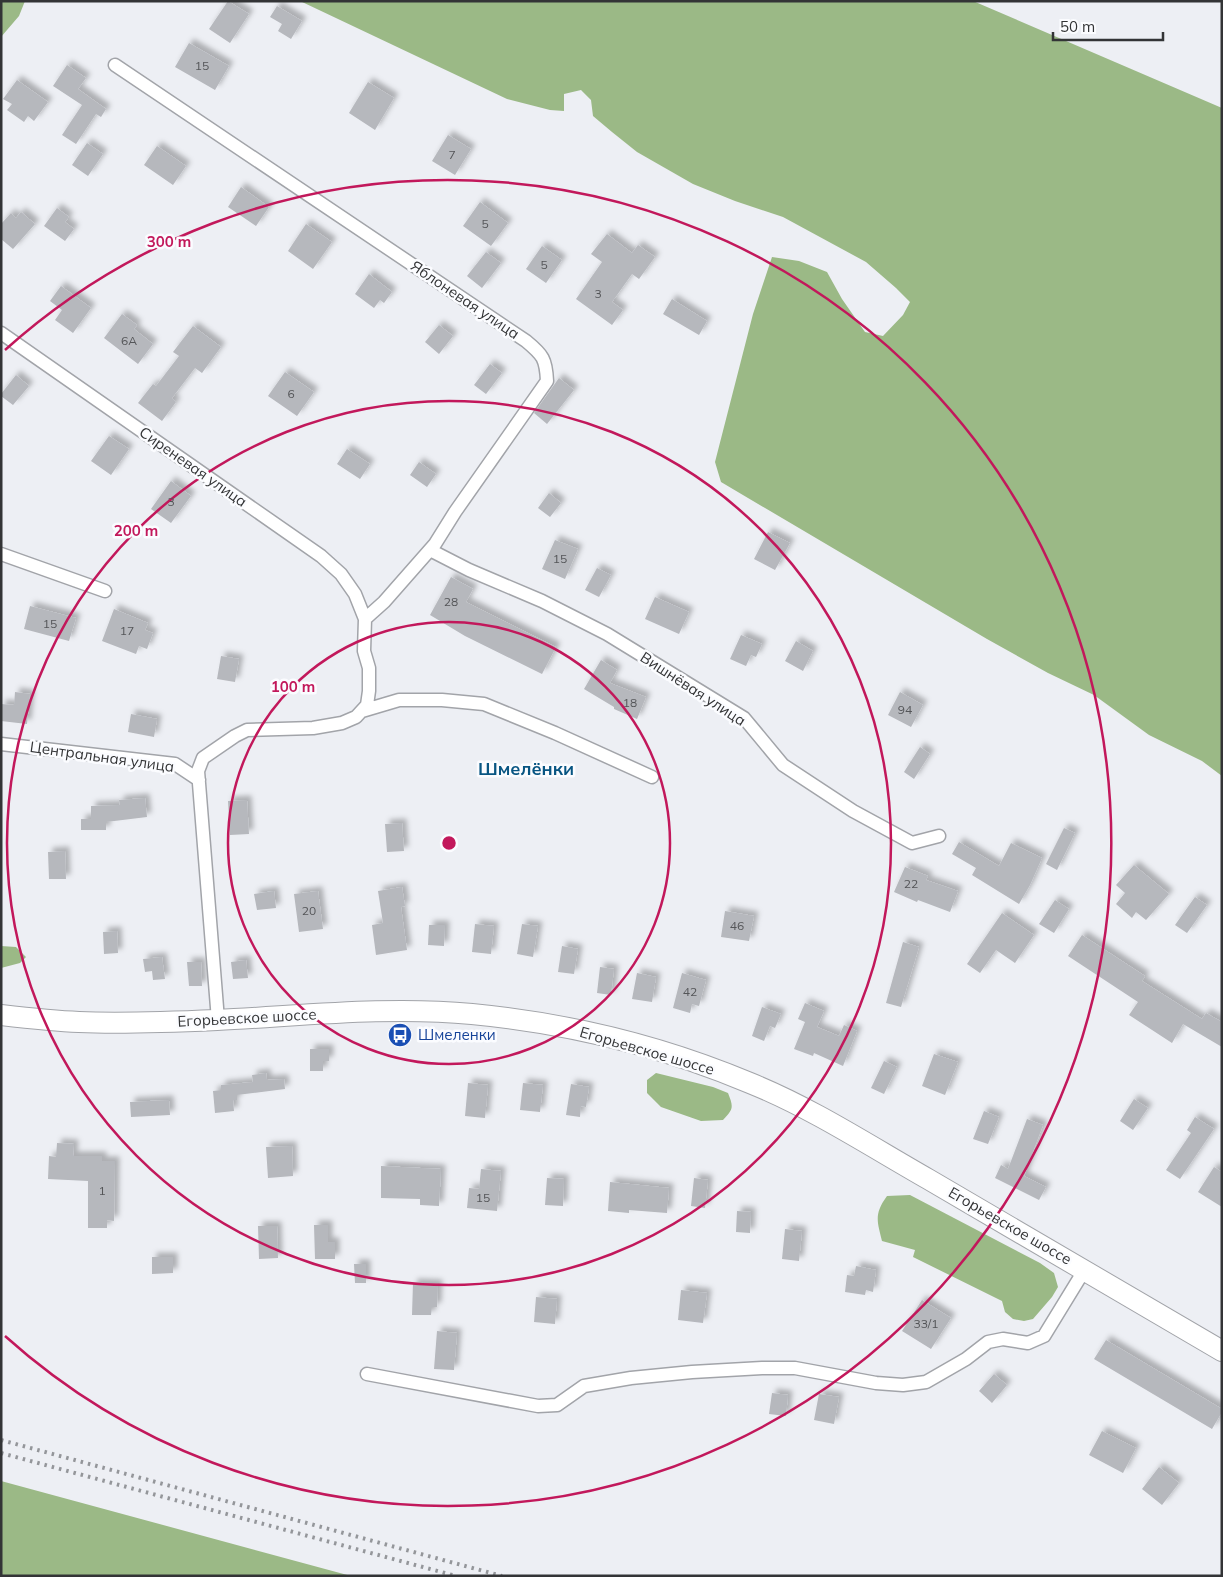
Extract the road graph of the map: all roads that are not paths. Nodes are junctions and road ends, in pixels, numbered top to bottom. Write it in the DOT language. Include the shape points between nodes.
graph roads {
  1 [pos="115,65"];
  2 [pos="1,333"];
  3 [pos="430,550"];
  4 [pos="1,554"];
  5 [pos="105,592"];
  6 [pos="365,619"];
  7 [pos="362,711"];
  8 [pos="1,744"];
  9 [pos="652,777"];
  10 [pos="199,780"];
  11 [pos="939,836"];
  12 [pos="1,1015"];
  13 [pos="218,1020"];
  14 [pos="1085,1269"];
  15 [pos="1222,1351"];
  16 [pos="367,1374"];
  1 -- 3 [label="street, Яблоневая улица" via="540,352 546,366 547,381"];
  2 -- 6 [label="street, Сиреневая улица" via="320,556 341,574 355,594"];
  3 -- 6 [label="street, Яблоневая улица"];
  3 -- 11 [label="street, Вишнёвая улица" via="607,634 744,718 783,765 853,811 912,843"];
  4 -- 5 [label="street"];
  6 -- 7 [label="street" via="364,651 369,668 369,692 367,705"];
  7 -- 9 [label="street" via="398,700 484,704"];
  7 -- 10 [label="street" via="342,723 314,728 247,730 203,758 198,771"];
  8 -- 10 [label="street, Центральная улица" via="175,764"];
  10 -- 13 [label="street"];
  12 -- 13 [label="main road, Егорьевское шоссе" via="82,1022"];
  13 -- 14 [label="main road, Егорьевское шоссе" via="352,1012 469,1014 536,1022 668,1053 753,1084 816,1114"];
  14 -- 15 [label="main road, Егорьевское шоссе"];
  14 -- 16 [label="street" via="1044,1336 1028,1343 988,1342 926,1382 876,1383 795,1368 710,1371 584,1386 557,1405 538,1406"];
}
